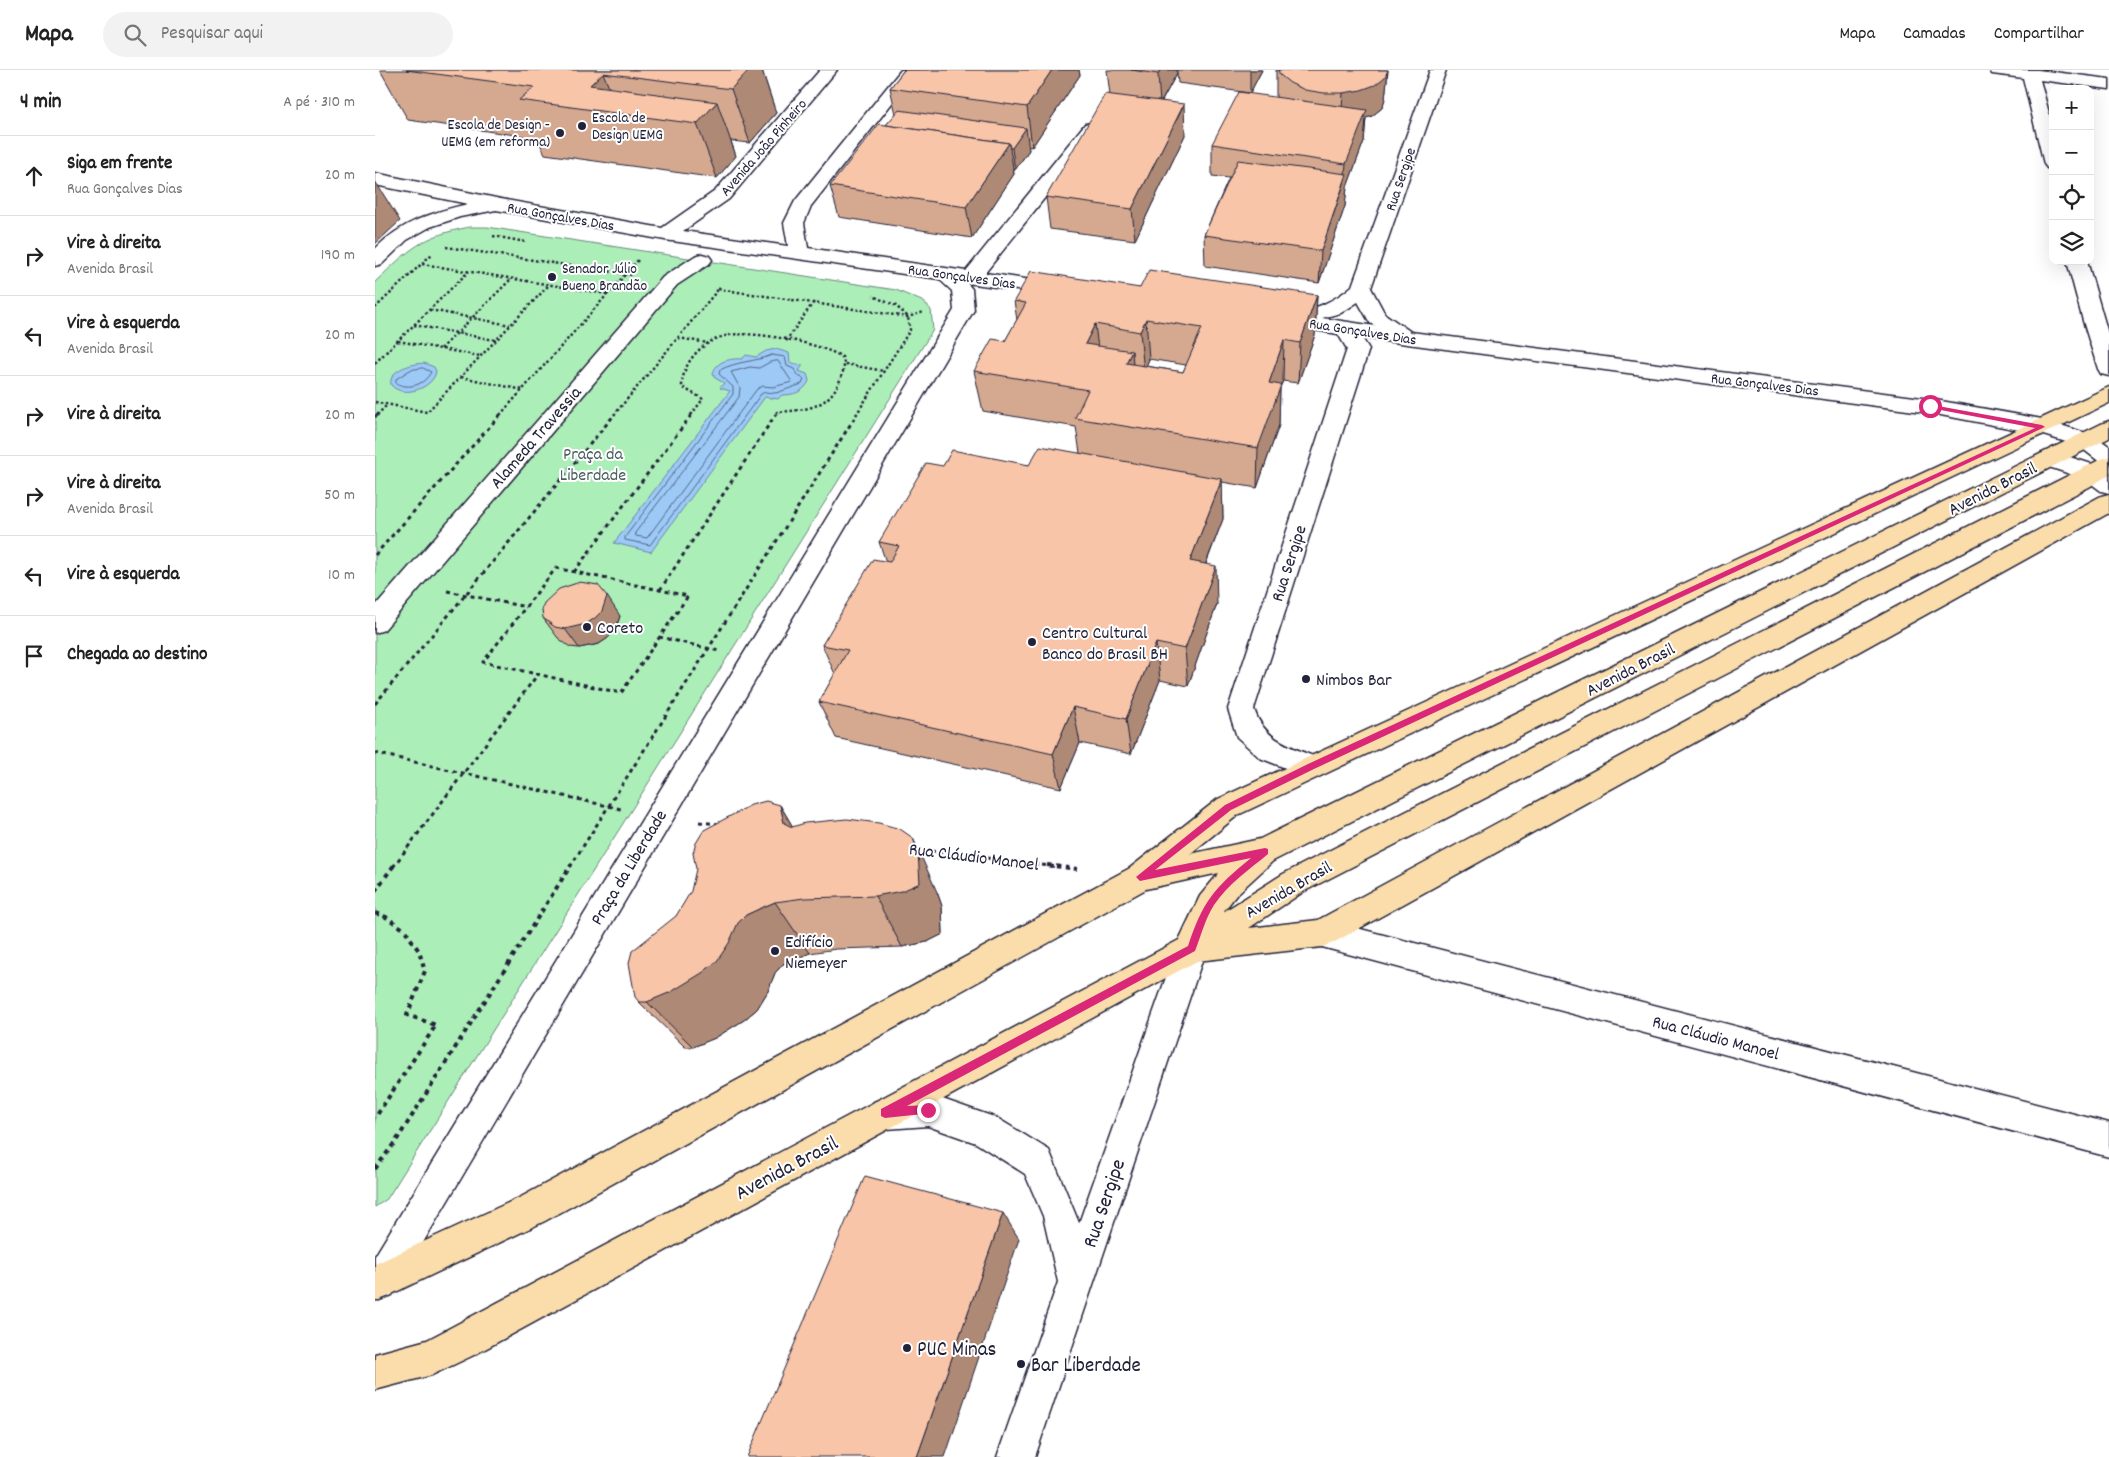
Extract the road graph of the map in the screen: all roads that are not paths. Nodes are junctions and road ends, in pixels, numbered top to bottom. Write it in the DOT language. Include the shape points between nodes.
graph roads {
  1 [pos="829,70"];
  2 [pos="910,70"];
  3 [pos="1438,70"];
  4 [pos="1998,70"];
  5 [pos="2030,72"];
  6 [pos="2109,84"];
  7 [pos="1091,128"];
  8 [pos="2049,148"];
  9 [pos="375,179"];
  10 [pos="501,205"];
  11 [pos="665,234"];
  12 [pos="799,252"];
  13 [pos="375,260"];
  14 [pos="696,264"];
  15 [pos="2078,265"];
  16 [pos="945,274"];
  17 [pos="972,277"];
  18 [pos="1361,288"];
  19 [pos="1082,293"];
  20 [pos="1259,315"];
  21 [pos="1289,319"];
  22 [pos="2101,326"];
  23 [pos="1346,329"];
  24 [pos="1407,338"];
  25 [pos="2109,369"];
  26 [pos="2109,394"];
  27 [pos="2042,427"];
  28 [pos="2109,429"];
  29 [pos="2087,441"];
  30 [pos="2051,459"];
  31 [pos="2105,470"];
  32 [pos="2109,502"];
  33 [pos="375,623"];
  34 [pos="1311,767"];
  35 [pos="1265,851"];
  36 [pos="1140,877"];
  37 [pos="1323,933"];
  38 [pos="1191,948"];
  39 [pos="885,1113"];
  40 [pos="2109,1140"];
  41 [pos="1076,1282"];
  42 [pos="376,1284"];
  43 [pos="375,1372"];
  44 [pos="1016,1457"];
  1 -- 11 [label="street, Avenida João Pinheiro" via="722,195"];
  2 -- 12 [label="street" via="802,205 794,223"];
  3 -- 18 [label="street, Rua Sergipe"];
  4 -- 5 [label="street"];
  5 -- 6 [label="street"];
  5 -- 8 [label="street"];
  7 -- 17 [label="street"];
  9 -- 10 [label="street, Rua Gonçalves Dias"];
  10 -- 11 [label="street, Rua Gonçalves Dias"];
  10 -- 13 [label="street" via="474,208 426,222 403,234"];
  11 -- 12 [label="street, Rua Gonçalves Dias"];
  12 -- 16 [label="street, Rua Gonçalves Dias"];
  14 -- 33 [label="street, Alameda Travessia" via="670,281"];
  15 -- 22 [label="street"];
  16 -- 17 [label="street, Rua Gonçalves Dias"];
  16 -- 42 [label="street, Praça da Liberdade" via="962,289 964,310"];
  17 -- 19 [label="street, Rua Gonçalves Dias"];
  18 -- 21 [label="street, Rua Sergipe" via="1346,303 1327,312"];
  18 -- 24 [label="street" via="1377,318"];
  20 -- 21 [label="street, Rua Gonçalves Dias"];
  21 -- 23 [label="street, Rua Gonçalves Dias"];
  22 -- 25 [label="street"];
  23 -- 24 [label="street, Rua Gonçalves Dias"];
  23 -- 34 [label="street, Rua Sergipe" via="1358,349 1241,709 1247,730 1270,750"];
  24 -- 27 [label="street, Rua Gonçalves Dias" via="1930,406"];
  26 -- 27 [label="main road, Avenida Brasil"];
  27 -- 29 [label="street, Rua Gonçalves Dias"];
  27 -- 34 [label="main road, Avenida Brasil"];
  28 -- 29 [label="main road, Avenida Brasil"];
  29 -- 30 [label="main road, Avenida Brasil"];
  29 -- 31 [label="street, Rua Gonçalves Dias"];
  30 -- 31 [label="street"];
  30 -- 35 [label="main road, Avenida Brasil"];
  31 -- 38 [label="main road, Avenida Brasil" via="1293,883"];
  32 -- 37 [label="main road, Avenida Brasil"];
  34 -- 36 [label="main road, Avenida Brasil" via="1228,807"];
  35 -- 36 [label="main road, Avenida Brasil"];
  35 -- 38 [label="main road" via="1227,882 1211,901"];
  36 -- 42 [label="main road, Avenida Brasil" via="533,1209"];
  37 -- 38 [label="main road, Avenida Brasil"];
  37 -- 40 [label="street, Rua Cláudio Manoel"];
  38 -- 39 [label="main road, Avenida Brasil"];
  38 -- 41 [label="street, Rua Sergipe"];
  39 -- 41 [label="street" via="928,1110 985,1130 1037,1162 1059,1215"];
  39 -- 43 [label="main road, Avenida Brasil" via="432,1357"];
  41 -- 44 [label="street, Rua Sergipe"];
}
